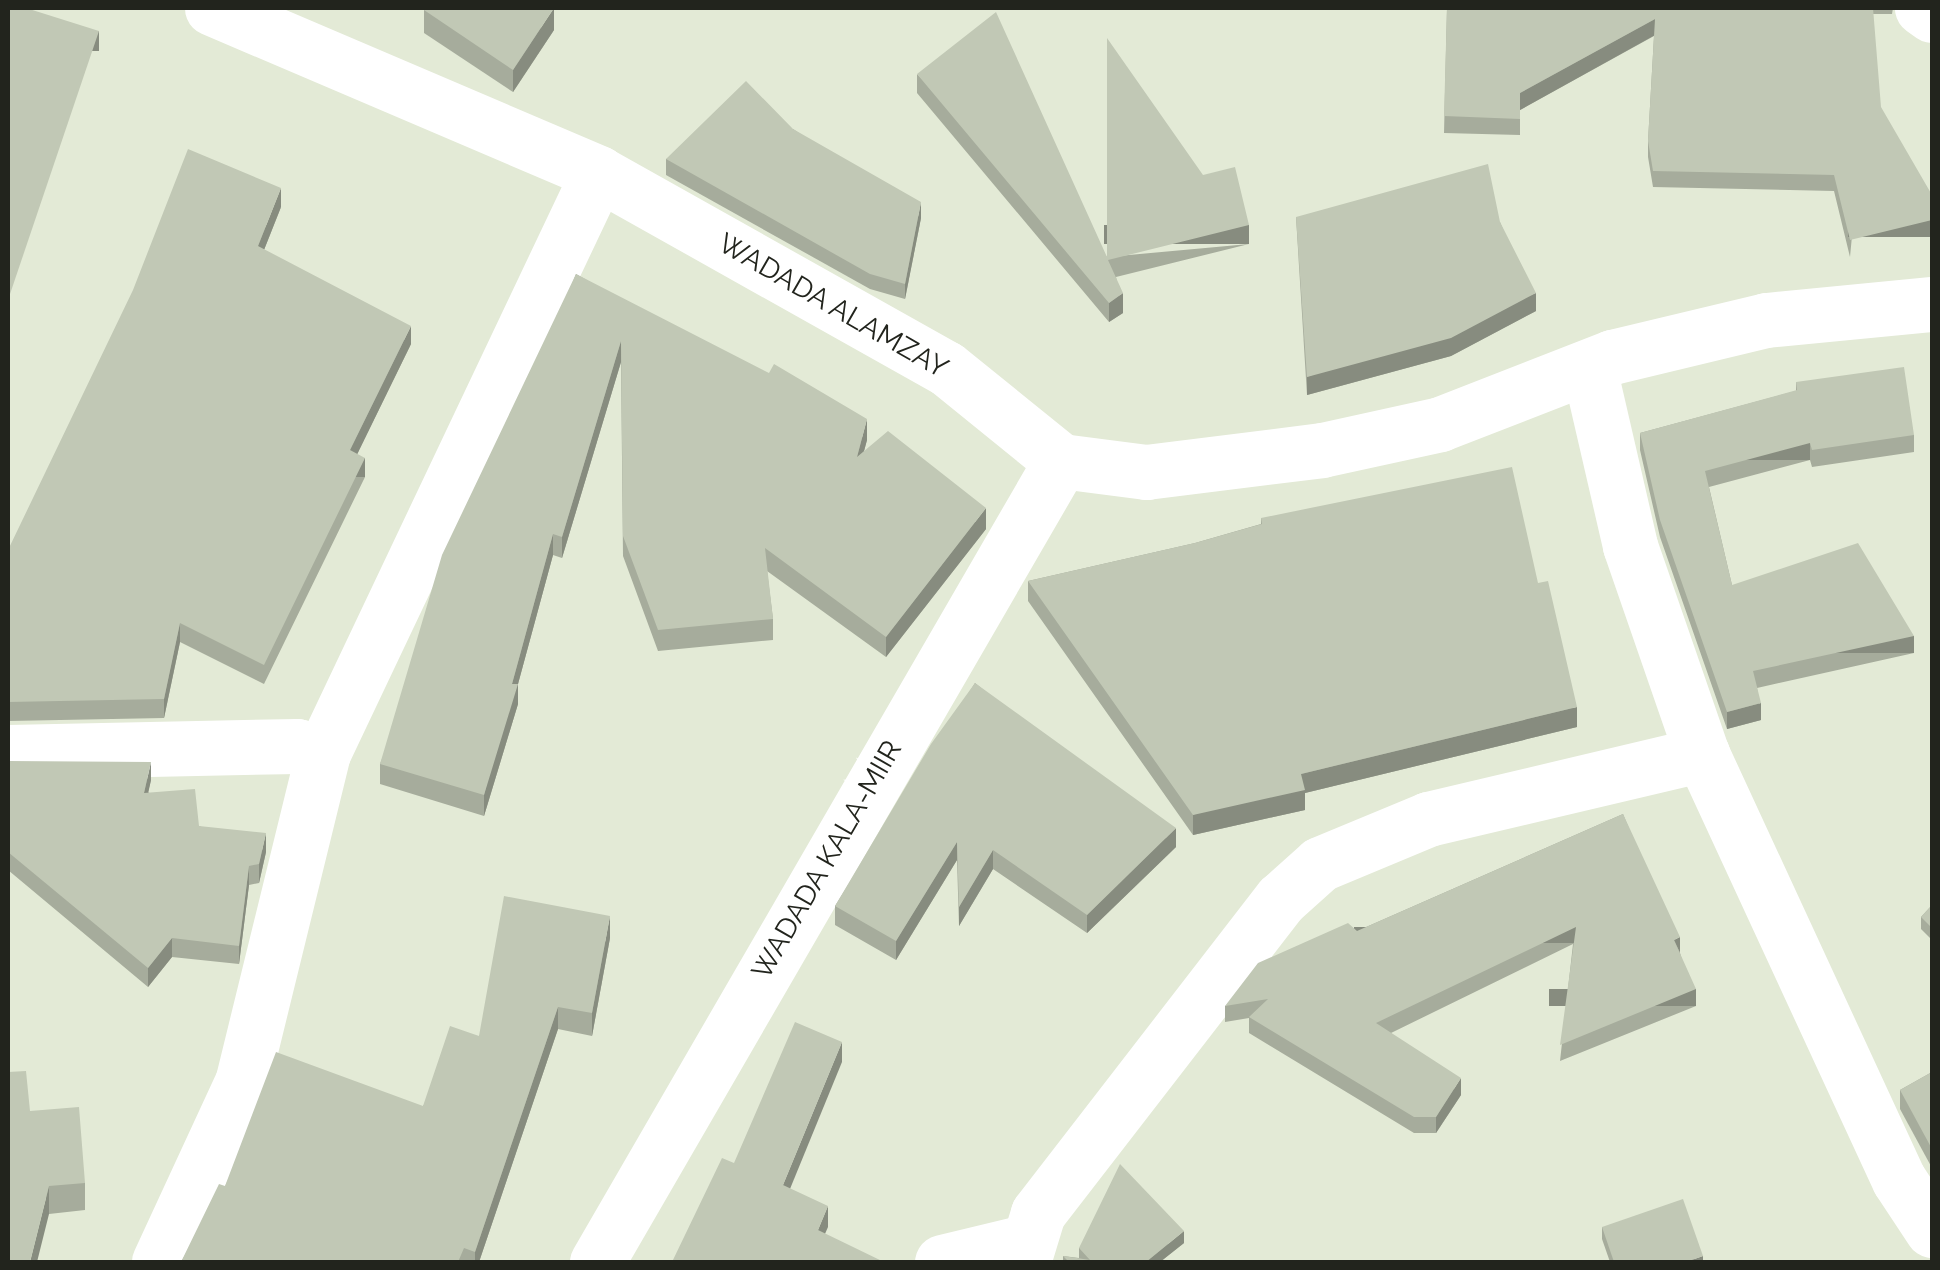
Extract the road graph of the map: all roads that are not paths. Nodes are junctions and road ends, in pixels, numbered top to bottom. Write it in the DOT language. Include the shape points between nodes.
graph roads {
  1 [pos="212,8"];
  2 [pos="1922,8"];
  3 [pos="1932,15"];
  4 [pos="598,173"];
  5 [pos="1932,304"];
  6 [pos="1589,368"];
  7 [pos="1061,460"];
  8 [pos="8,752"];
  9 [pos="322,753"];
  10 [pos="1702,754"];
  11 [pos="1932,1230"];
  12 [pos="1024,1252"];
  13 [pos="159,1262"];
  14 [pos="597,1262"];
  15 [pos="942,1262"];
  1 -- 4 [label="street, WADADA ALAMZAY"];
  2 -- 3 [label="street"];
  4 -- 7 [label="street, WADADA ALAMZAY" via="946,368"];
  4 -- 9 [label="street"];
  5 -- 6 [label="street" via="1766,320"];
  6 -- 7 [label="street" via="1440,424 1322,450 1146,472"];
  6 -- 10 [label="street" via="1630,546"];
  7 -- 14 [label="street, WADADA KALA-MIIR"];
  8 -- 9 [label="street" via="297,746"];
  9 -- 13 [label="street" via="242,1082"];
  10 -- 11 [label="street" via="1899,1180"];
  10 -- 12 [label="street" via="1428,819 1320,864 1281,899 1038,1213"];
  12 -- 15 [label="street"];
}
